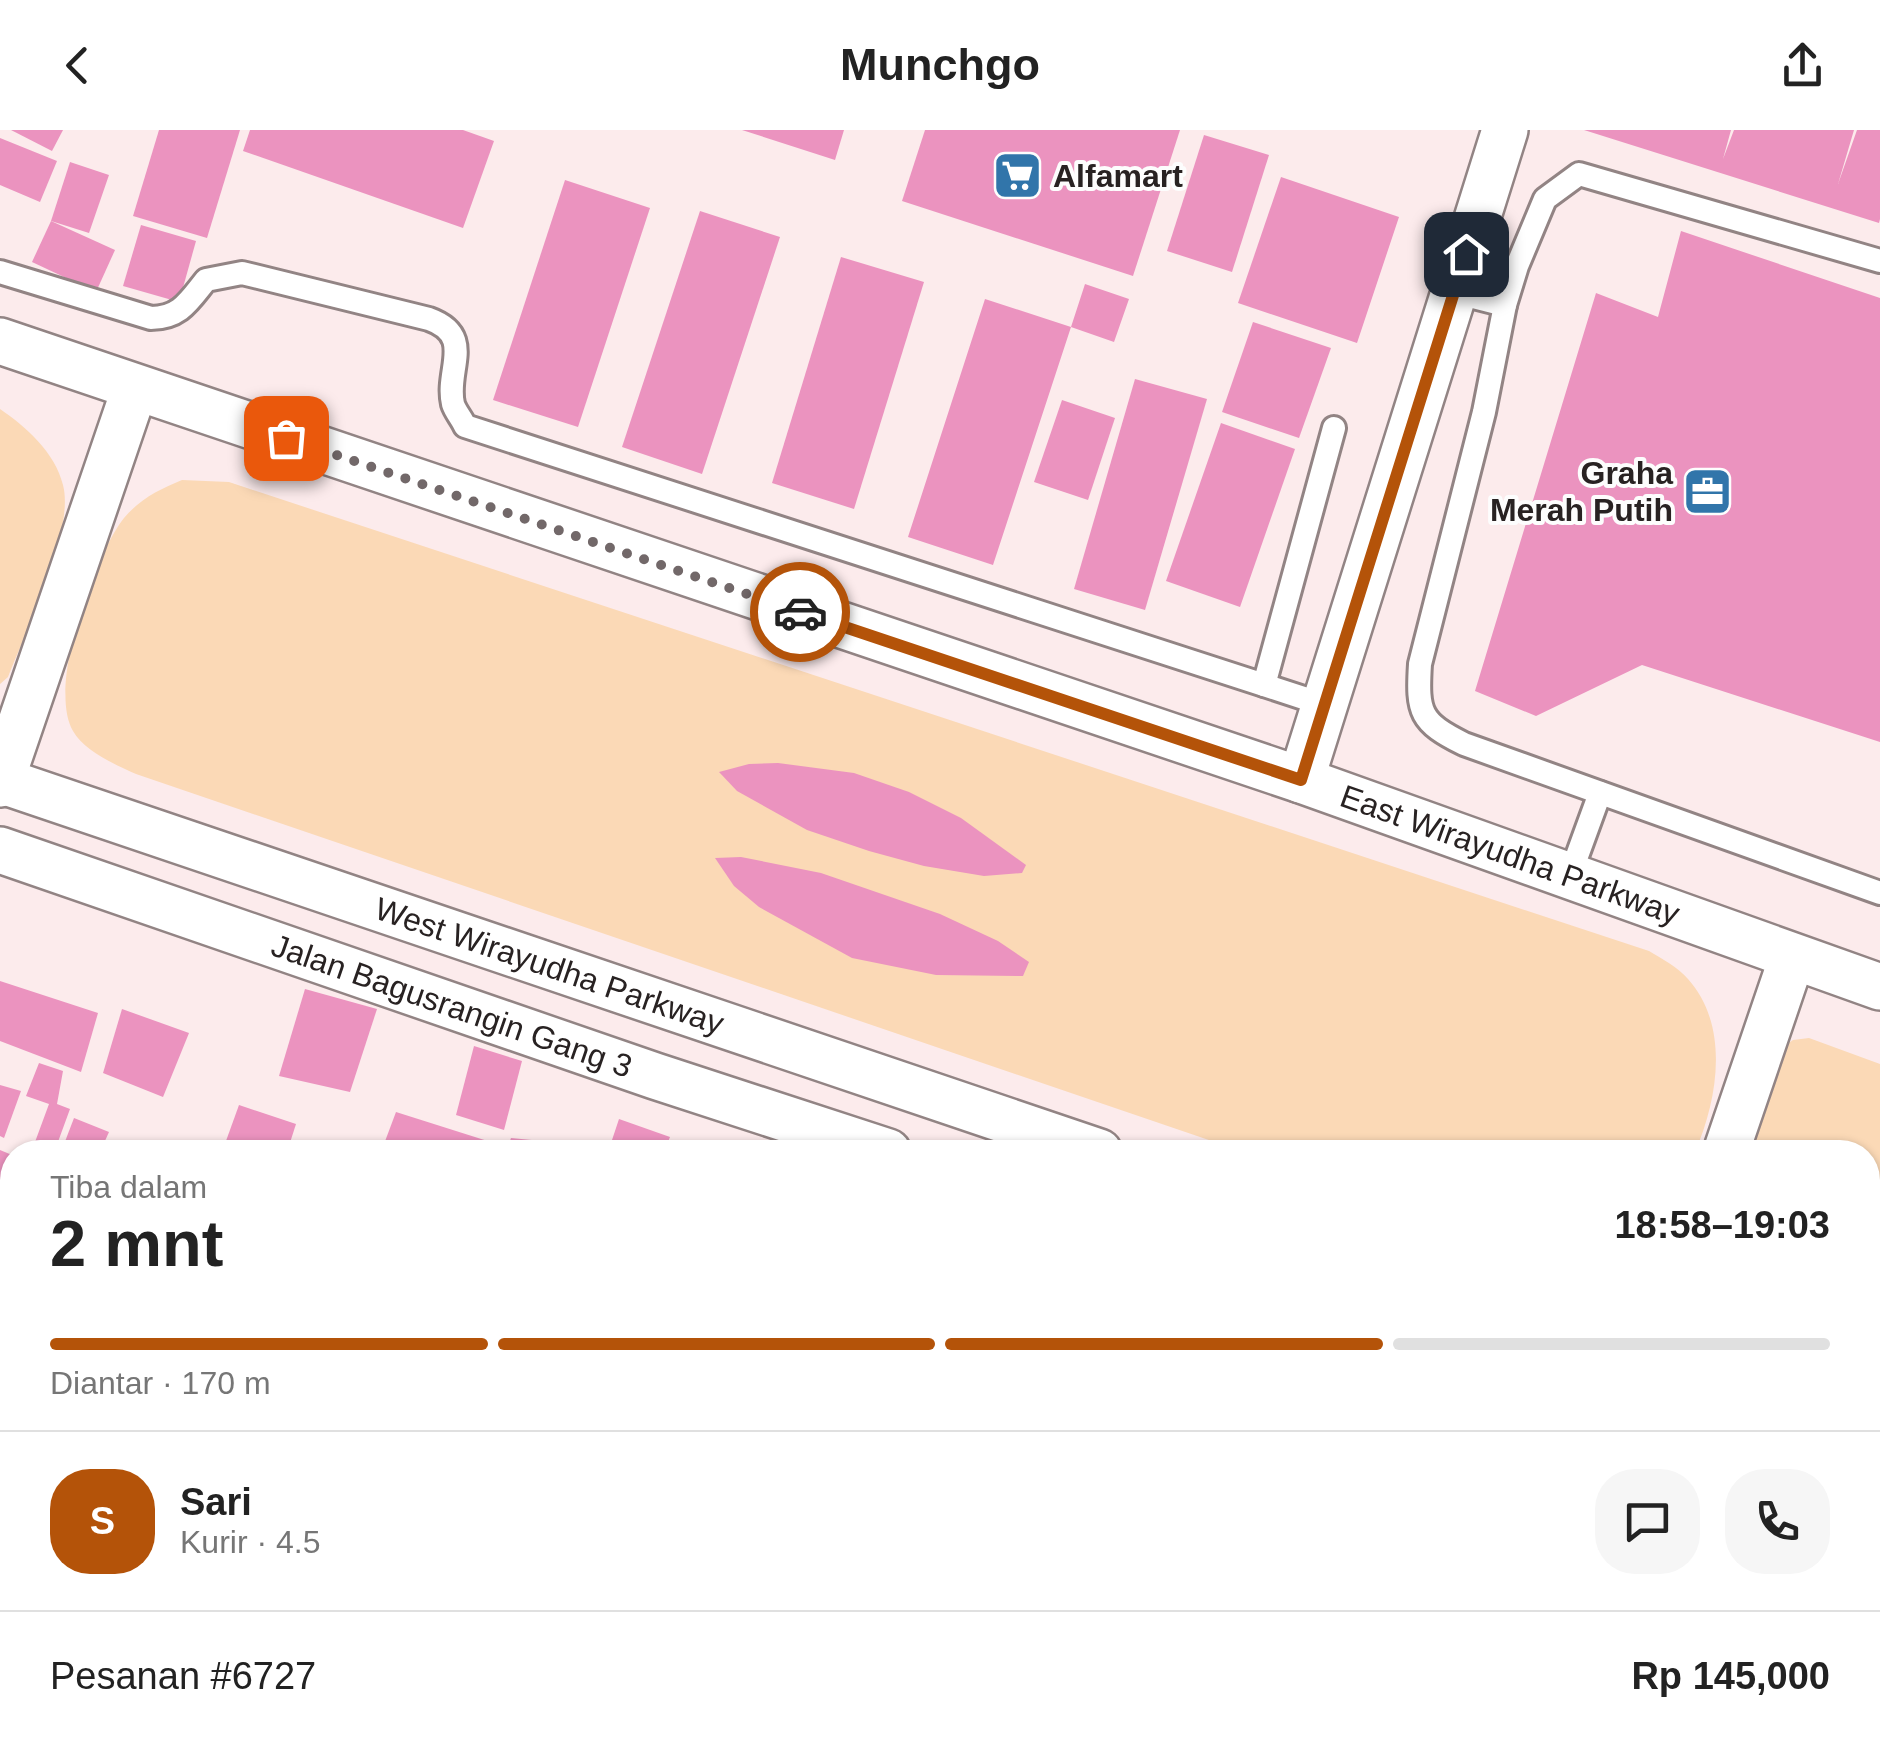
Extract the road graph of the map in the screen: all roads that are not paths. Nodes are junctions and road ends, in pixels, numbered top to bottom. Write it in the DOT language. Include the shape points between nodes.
graph roads {
  1 [pos="1489,134"];
  2 [pos="1880,262"];
  3 [pos="0,272"];
  4 [pos="1454,292"];
  5 [pos="1505,305"];
  6 [pos="0,340"];
  7 [pos="135,388"];
  8 [pos="1334,428"];
  9 [pos="1264,686"];
  10 [pos="1324,705"];
  11 [pos="1301,780"];
  12 [pos="0,781"];
  13 [pos="1600,793"];
  14 [pos="8,852"];
  15 [pos="1569,878"];
  16 [pos="1880,893"];
  17 [pos="1792,958"];
  18 [pos="1880,987"];
  19 [pos="851,1140"];
  20 [pos="1063,1140"];
  21 [pos="1730,1140"];
  1 -- 4 [label="street"];
  2 -- 5 [label="lane" via="1579,174 1545,199"];
  3 -- 9 [label="lane" via="151,318 168,318 206,280 242,272 428,319 444,325 456,344 454,405 465,426"];
  4 -- 5 [label="lane"];
  4 -- 10 [label="street"];
  5 -- 13 [label="lane" via="1420,664 1418,699 1434,729"];
  6 -- 7 [label="street, East Wirayudha Parkway"];
  7 -- 11 [label="street, East Wirayudha Parkway"];
  7 -- 12 [label="street"];
  8 -- 9 [label="lane"];
  9 -- 10 [label="lane"];
  10 -- 11 [label="street"];
  11 -- 15 [label="street, East Wirayudha Parkway"];
  12 -- 20 [label="street, West Wirayudha Parkway"];
  13 -- 15 [label="lane"];
  13 -- 16 [label="lane"];
  14 -- 19 [label="street, Jalan Bagusrangin Gang 3"];
  15 -- 17 [label="street, East Wirayudha Parkway"];
  17 -- 18 [label="street, East Wirayudha Parkway"];
  17 -- 21 [label="street"];
}
